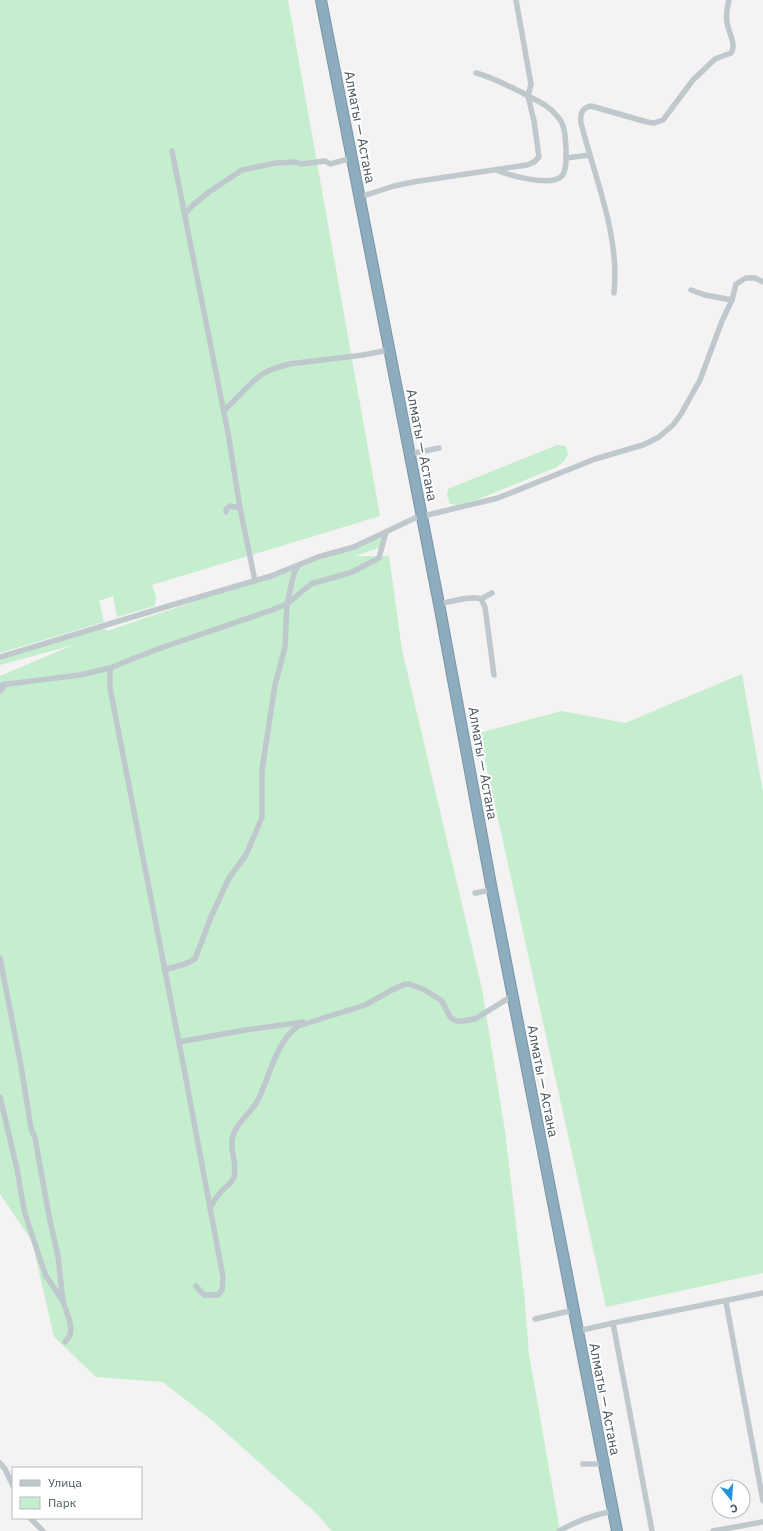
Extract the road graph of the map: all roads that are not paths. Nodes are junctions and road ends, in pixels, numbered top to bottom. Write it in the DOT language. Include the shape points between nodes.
graph roads {
  1 [pos="321,0"];
  2 [pos="516,0"];
  3 [pos="729,0"];
  4 [pos="476,72"];
  5 [pos="528,96"];
  6 [pos="172,151"];
  7 [pos="590,155"];
  8 [pos="352,158"];
  9 [pos="566,158"];
  10 [pos="497,170"];
  11 [pos="360,196"];
  12 [pos="185,214"];
  13 [pos="763,282"];
  14 [pos="691,290"];
  15 [pos="614,294"];
  16 [pos="732,300"];
  17 [pos="389,350"];
  18 [pos="224,410"];
  19 [pos="440,448"];
  20 [pos="410,454"];
  21 [pos="240,508"];
  22 [pos="226,512"];
  23 [pos="422,516"];
  24 [pos="386,532"];
  25 [pos="298,566"];
  26 [pos="255,581"];
  27 [pos="492,593"];
  28 [pos="481,599"];
  29 [pos="287,604"];
  30 [pos="439,604"];
  31 [pos="0,658"];
  32 [pos="110,668"];
  33 [pos="494,676"];
  34 [pos="3,684"];
  35 [pos="0,691"];
  36 [pos="492,890"];
  37 [pos="475,893"];
  38 [pos="0,958"];
  39 [pos="164,970"];
  40 [pos="512,996"];
  41 [pos="307,1022"];
  42 [pos="179,1042"];
  43 [pos="0,1097"];
  44 [pos="210,1208"];
  45 [pos="196,1286"];
  46 [pos="763,1294"];
  47 [pos="62,1301"];
  48 [pos="726,1302"];
  49 [pos="574,1310"];
  50 [pos="535,1319"];
  51 [pos="613,1323"];
  52 [pos="578,1331"];
  53 [pos="66,1342"];
  54 [pos="0,1463"];
  55 [pos="583,1464"];
  56 [pos="604,1464"];
  57 [pos="12,1484"];
  58 [pos="763,1501"];
  59 [pos="613,1512"];
  60 [pos="31,1519"];
  61 [pos="763,1522"];
  62 [pos="43,1531"];
  63 [pos="559,1531"];
  64 [pos="617,1531"];
  65 [pos="652,1531"];
  66 [pos="713,1531"];
  1 -- 8 [label="highway, Алматы — Астана"];
  2 -- 5 [label="street" via="532,84"];
  3 -- 7 [label="street" via="727,21 733,51 715,59 693,80 667,116 659,122 647,122 591,106 583,109 581,124"];
  4 -- 5 [label="street"];
  5 -- 9 [label="street" via="539,100 559,118 565,133"];
  5 -- 10 [label="street" via="539,157 530,164"];
  6 -- 12 [label="street"];
  7 -- 9 [label="street"];
  7 -- 15 [label="street" via="609,223 616,280"];
  8 -- 11 [label="highway, Алматы — Астана"];
  8 -- 12 [label="street" via="330,164 324,161 301,164 276,163 242,170 209,192"];
  9 -- 10 [label="street" via="563,175 554,180 514,176"];
  10 -- 11 [label="street" via="406,183"];
  11 -- 17 [label="highway, Алматы — Астана"];
  12 -- 18 [label="street"];
  13 -- 16 [label="street" via="755,278 741,280 736,284"];
  14 -- 16 [label="street"];
  16 -- 23 [label="street" via="700,380 681,414 659,437 644,445 595,459 498,498"];
  17 -- 18 [label="street" via="280,367 259,378"];
  17 -- 20 [label="highway, Алматы — Астана"];
  18 -- 21 [label="street"];
  19 -- 20 [label="street"];
  20 -- 23 [label="highway, Алматы — Астана"];
  21 -- 22 [label="street" via="230,506"];
  21 -- 26 [label="street"];
  23 -- 24 [label="street"];
  23 -- 30 [label="highway, Алматы — Астана"];
  24 -- 25 [label="street" via="354,547 318,557"];
  24 -- 29 [label="street" via="379,558 352,572 311,584"];
  25 -- 26 [label="street"];
  25 -- 29 [label="street"];
  26 -- 31 [label="street"];
  27 -- 28 [label="street"];
  28 -- 30 [label="street" via="478,597"];
  28 -- 33 [label="street" via="485,607"];
  29 -- 32 [label="street"];
  29 -- 39 [label="street" via="285,647 275,685 262,770 262,817 246,855 229,878 195,959"];
  30 -- 36 [label="highway, Алматы — Астана"];
  32 -- 34 [label="street" via="80,675"];
  32 -- 39 [label="street" via="110,688"];
  34 -- 35 [label="street"];
  36 -- 37 [label="street"];
  36 -- 40 [label="highway, Алматы — Астана"];
  38 -- 47 [label="street" via="31,1128 58,1256"];
  39 -- 42 [label="street"];
  40 -- 41 [label="street" via="475,1019 459,1022 452,1020 442,1002 436,997 423,989 405,984 365,1005"];
  40 -- 49 [label="highway, Алматы — Астана"];
  41 -- 42 [label="street"];
  41 -- 44 [label="street" via="291,1031 284,1041 258,1101 235,1132 232,1141 235,1166 233,1178"];
  42 -- 44 [label="street"];
  43 -- 47 [label="street" via="18,1169 24,1210 36,1250 46,1276"];
  44 -- 45 [label="street" via="223,1286 218,1295 211,1296 204,1295"];
  46 -- 48 [label="street"];
  47 -- 53 [label="street" via="71,1330"];
  48 -- 51 [label="street"];
  48 -- 58 [label="street"];
  49 -- 50 [label="street"];
  49 -- 52 [label="highway, Алматы — Астана"];
  51 -- 52 [label="street"];
  51 -- 65 [label="street"];
  52 -- 56 [label="highway, Алматы — Астана"];
  54 -- 57 [label="street"];
  55 -- 56 [label="street"];
  56 -- 59 [label="highway, Алматы — Астана"];
  59 -- 63 [label="street" via="580,1520"];
  59 -- 64 [label="highway, Алматы — Астана"];
  60 -- 62 [label="street"];
  61 -- 66 [label="street"];
}
